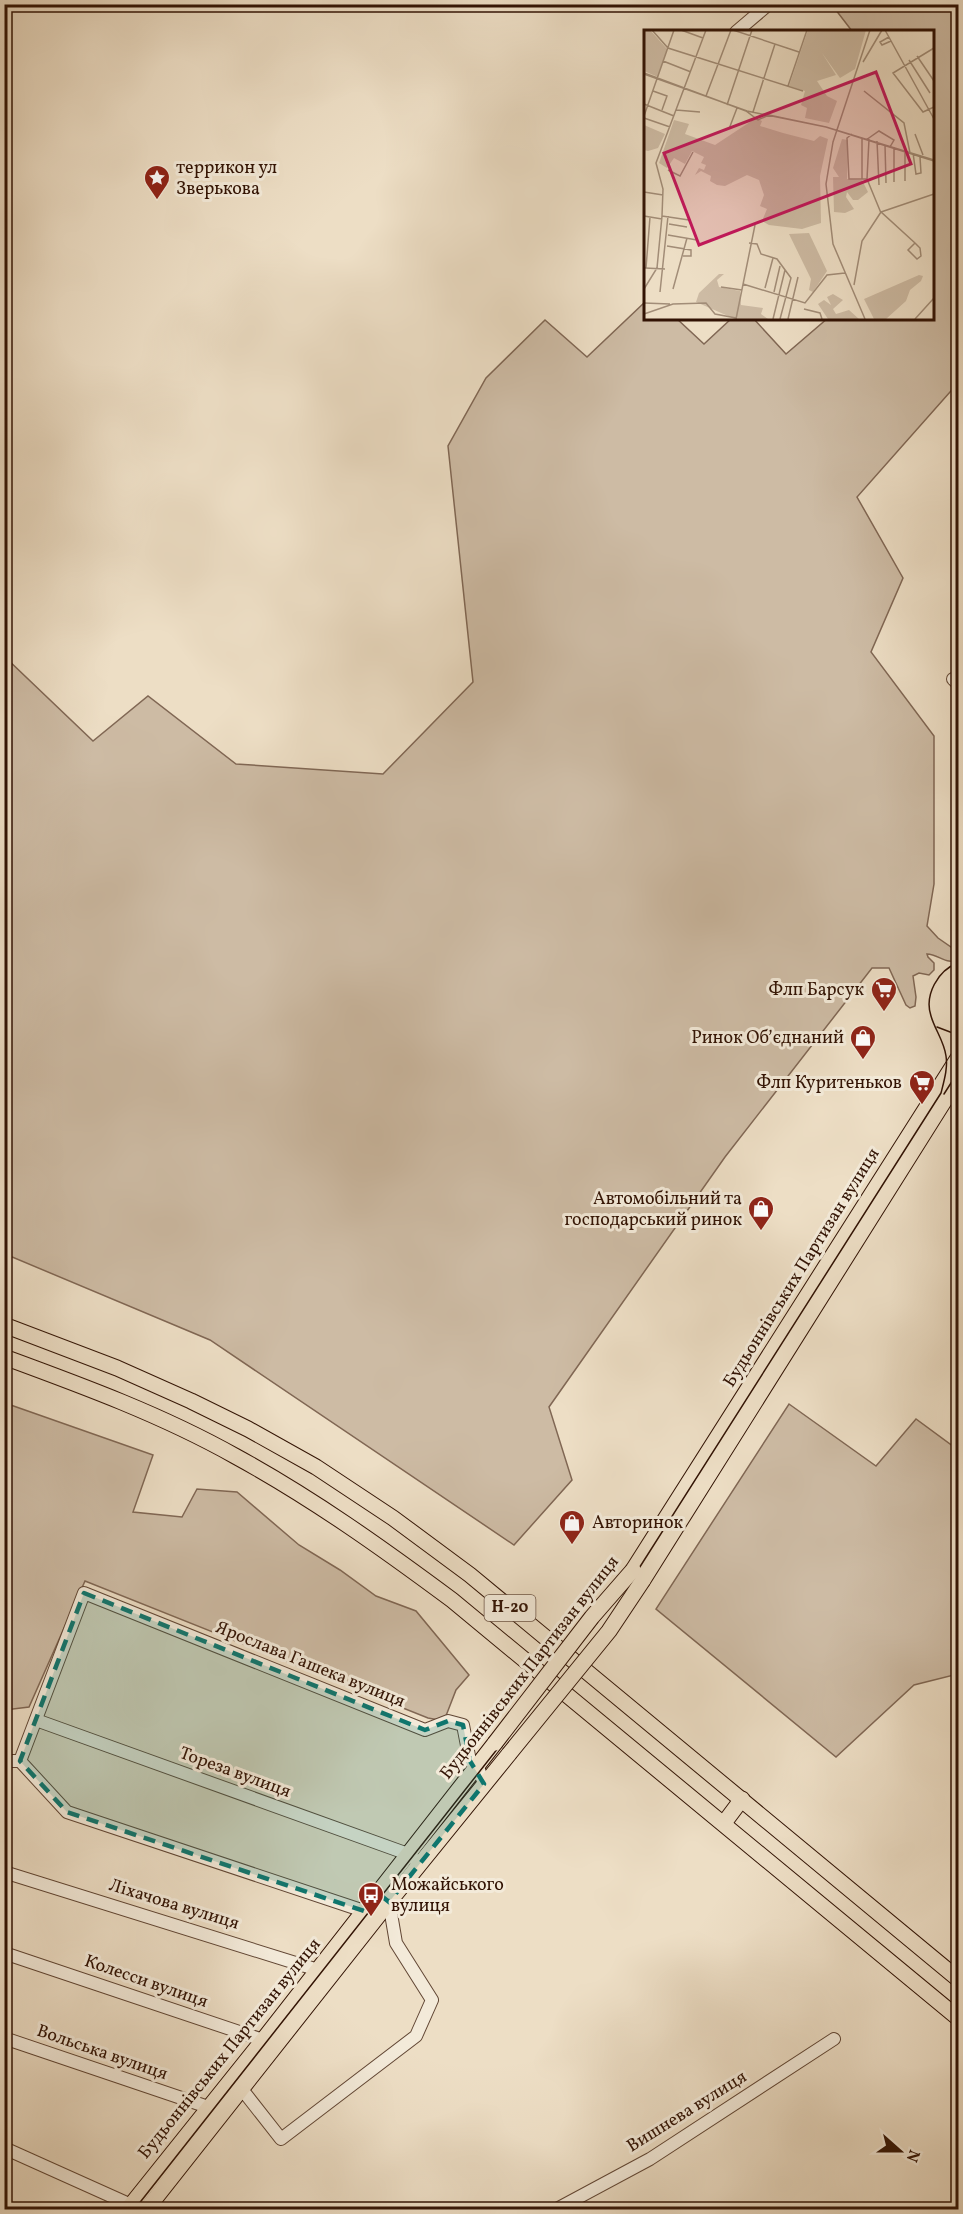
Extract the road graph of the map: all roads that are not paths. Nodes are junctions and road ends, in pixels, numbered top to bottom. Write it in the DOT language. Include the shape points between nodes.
graph roads {
  1 [pos="769,4"];
  2 [pos="738,30"];
  3 [pos="958,1058"];
  4 [pos="958,1079"];
  5 [pos="4,1325"];
  6 [pos="4,1357"];
  7 [pos="638,1575"];
  8 [pos="36,1720"];
  9 [pos="4,1761"];
  10 [pos="20,1761"];
  11 [pos="478,1767"];
  12 [pos="484,1784"];
  13 [pos="742,1799"];
  14 [pos="724,1823"];
  15 [pos="414,1859"];
  16 [pos="4,1872"];
  17 [pos="384,1898"];
  18 [pos="369,1916"];
  19 [pos="4,1953"];
  20 [pos="324,1974"];
  21 [pos="958,1979"];
  22 [pos="958,2018"];
  23 [pos="4,2038"];
  24 [pos="834,2039"];
  25 [pos="268,2045"];
  26 [pos="237,2083"];
  27 [pos="213,2112"];
  28 [pos="4,2148"];
  29 [pos="132,2208"];
  30 [pos="146,2210"];
  31 [pos="555,2210"];
  1 -- 2 [label="street"];
  3 -- 7 [label="main road, Будьоннівських Партизан вулиця"];
  4 -- 7 [label="main road, Будьоннівських Партизан вулиця"];
  5 -- 13 [label="main road, Н-20" via="191,1401 316,1467 470,1575"];
  6 -- 14 [label="main road, Н-20" via="107,1395 178,1427 298,1492 378,1544 452,1600"];
  7 -- 11 [label="main road, Будьоннівських Партизан вулиця, bridge" via="592,1617"];
  7 -- 12 [label="main road, Будьоннівських Партизан вулиця, bridge" via="609,1631"];
  8 -- 10 [label="street"];
  8 -- 11 [label="street, Ярослава Гашека вулиця" via="84,1593 424,1730 448,1721 463,1725 470,1761"];
  8 -- 15 [label="street, Тореза вулиця"];
  9 -- 10 [label="street"];
  10 -- 18 [label="street" via="67,1812"];
  11 -- 12 [label="street, Ярослава Гашека вулиця"];
  11 -- 15 [label="main road, Будьоннівських Партизан вулиця"];
  12 -- 15 [label="main road, Будьоннівських Партизан вулиця"];
  13 -- 14 [label="main road"];
  13 -- 21 [label="main road, Н-20"];
  14 -- 22 [label="main road, Н-20"];
  15 -- 17 [label="main road, Будьоннівських Партизан вулиця"];
  16 -- 20 [label="street, Ліхачова вулиця"];
  17 -- 18 [label="main road, Будьоннівських Партизан вулиця"];
  17 -- 26 [label="street" via="396,1943 432,2000 416,2036 281,2139"];
  18 -- 20 [label="main road, Будьоннівських Партизан вулиця"];
  19 -- 25 [label="street, Колесси вулиця"];
  20 -- 25 [label="main road, Будьоннівських Партизан вулиця"];
  23 -- 27 [label="street, Вольська вулиця"];
  24 -- 31 [label="street, Вишнева вулиця" via="650,2158"];
  25 -- 26 [label="main road, Будьоннівських Партизан вулиця"];
  26 -- 27 [label="main road, Будьоннівських Партизан вулиця"];
  27 -- 29 [label="main road, Будьоннівських Партизан вулиця"];
  27 -- 30 [label="main road, Будьоннівських Партизан вулиця"];
  28 -- 29 [label="street"];
}
